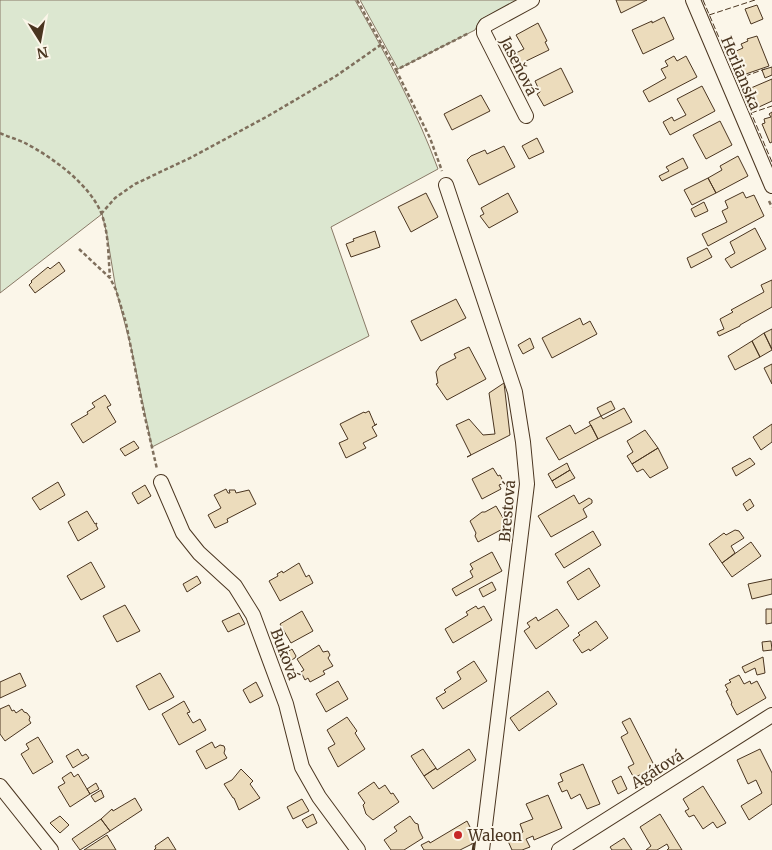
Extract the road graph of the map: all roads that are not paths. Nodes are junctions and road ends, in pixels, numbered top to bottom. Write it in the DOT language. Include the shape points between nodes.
graph roads {
  1 [pos="532,0"];
  2 [pos="692,0"];
  3 [pos="526,116"];
  4 [pos="446,184"];
  5 [pos="772,186"];
  6 [pos="161,482"];
  7 [pos="772,715"];
  8 [pos="0,786"];
  9 [pos="50,850"];
  10 [pos="358,850"];
  11 [pos="482,850"];
  12 [pos="559,850"];
  1 -- 3 [label="street, Jaseňová" via="484,28"];
  2 -- 5 [label="street, Herlianska"];
  4 -- 11 [label="street, Brestová" via="515,392 527,484"];
  6 -- 10 [label="street, Buková" via="183,533 235,586 253,614 286,704 302,767"];
  7 -- 12 [label="street, Agátová"];
  8 -- 9 [label="street"];
}
